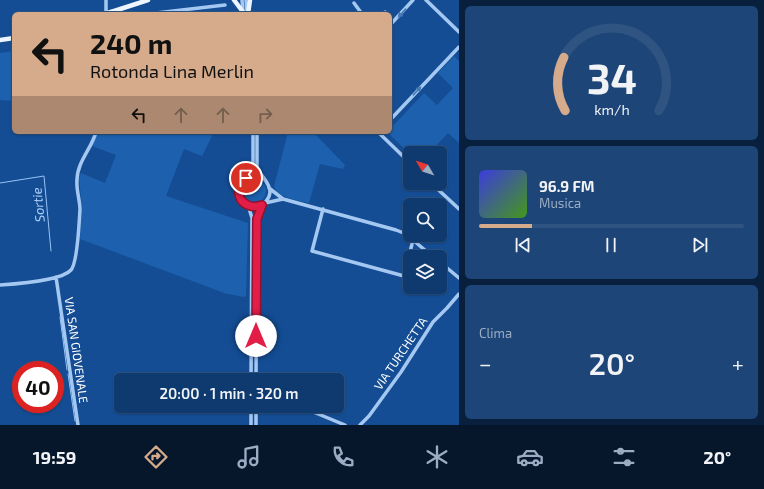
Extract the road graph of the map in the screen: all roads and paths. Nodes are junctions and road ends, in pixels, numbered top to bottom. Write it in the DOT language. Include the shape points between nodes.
graph roads {
  1 [pos="106,0"];
  2 [pos="141,0"];
  3 [pos="148,0"];
  4 [pos="234,0"];
  5 [pos="242,0"];
  6 [pos="246,0"];
  7 [pos="250,0"];
  8 [pos="413,0"];
  9 [pos="426,0"];
  10 [pos="354,3"];
  11 [pos="225,5"];
  12 [pos="129,6"];
  13 [pos="190,8"];
  14 [pos="105,12"];
  15 [pos="156,12"];
  16 [pos="191,12"];
  17 [pos="243,12"];
  18 [pos="245,12"];
  19 [pos="245,12"];
  20 [pos="246,12"];
  21 [pos="361,12"];
  22 [pos="392,23"];
  23 [pos="459,32"];
  24 [pos="12,38"];
  25 [pos="0,40"];
  26 [pos="459,47"];
  27 [pos="392,118"];
  28 [pos="95,134"];
  29 [pos="253,134"];
  30 [pos="258,134"];
  31 [pos="380,134"];
  32 [pos="403,156"];
  33 [pos="246,178"];
  34 [pos="264,179"];
  35 [pos="269,188"];
  36 [pos="439,190"];
  37 [pos="283,199"];
  38 [pos="263,204"];
  39 [pos="248,205"];
  40 [pos="323,209"];
  41 [pos="459,209"];
  42 [pos="403,233"];
  43 [pos="412,242"];
  44 [pos="415,242"];
  45 [pos="425,250"];
  46 [pos="447,268"];
  47 [pos="56,277"];
  48 [pos="459,278"];
  49 [pos="0,285"];
  50 [pos="459,294"];
  51 [pos="251,373"];
  52 [pos="256,373"];
  53 [pos="251,413"];
  54 [pos="256,413"];
  55 [pos="316,413"];
  56 [pos="78,425"];
  57 [pos="251,425"];
  58 [pos="256,425"];
  59 [pos="345,425"];
  60 [pos="360,425"];
  1 -- 14 [label="street"];
  2 -- 12 [label="main road"];
  3 -- 12 [label="main road"];
  4 -- 17 [label="main road"];
  5 -- 18 [label="street"];
  6 -- 19 [label="street"];
  7 -- 20 [label="main road"];
  8 -- 22 [label="street, one-way"];
  9 -- 23 [label="street"];
  10 -- 21 [label="street"];
  11 -- 13 [label="street"];
  12 -- 14 [label="main road"];
  13 -- 15 [label="street"];
  13 -- 16 [label="street"];
  24 -- 25 [label="main road"];
  27 -- 26 [label="street, one-way"];
  28 -- 47 [label="street" via="78,170 80,209 75,261 71,270"];
  29 -- 33 [label="street" via="253,166"];
  30 -- 34 [label="street" via="258,167"];
  31 -- 32 [label="street"];
  33 -- 34 [label="street" via="255,176"];
  33 -- 39 [label="street" via="240,185 239,195"];
  34 -- 35 [label="street"];
  35 -- 37 [label="street"];
  35 -- 38 [label="street" via="269,196"];
  36 -- 41 [label="street"];
  37 -- 38 [label="street"];
  37 -- 40 [label="street"];
  38 -- 39 [label="street" via="252,207"];
  38 -- 52 [label="street" via="257,219"];
  39 -- 51 [label="street" via="252,218"];
  40 -- 42 [label="street"];
  40 -- 43 [label="street" via="312,251 404,276"];
  44 -- 45 [label="street"];
  46 -- 48 [label="street"];
  47 -- 49 [label="street"];
  47 -- 56 [label="street, VIA SAN GIOVENALE"];
  50 -- 60 [label="street, VIA TURCHETTA" via="433,322 401,372"];
  53 -- 57 [label="street"];
  54 -- 58 [label="street"];
  55 -- 59 [label="street"];
}
